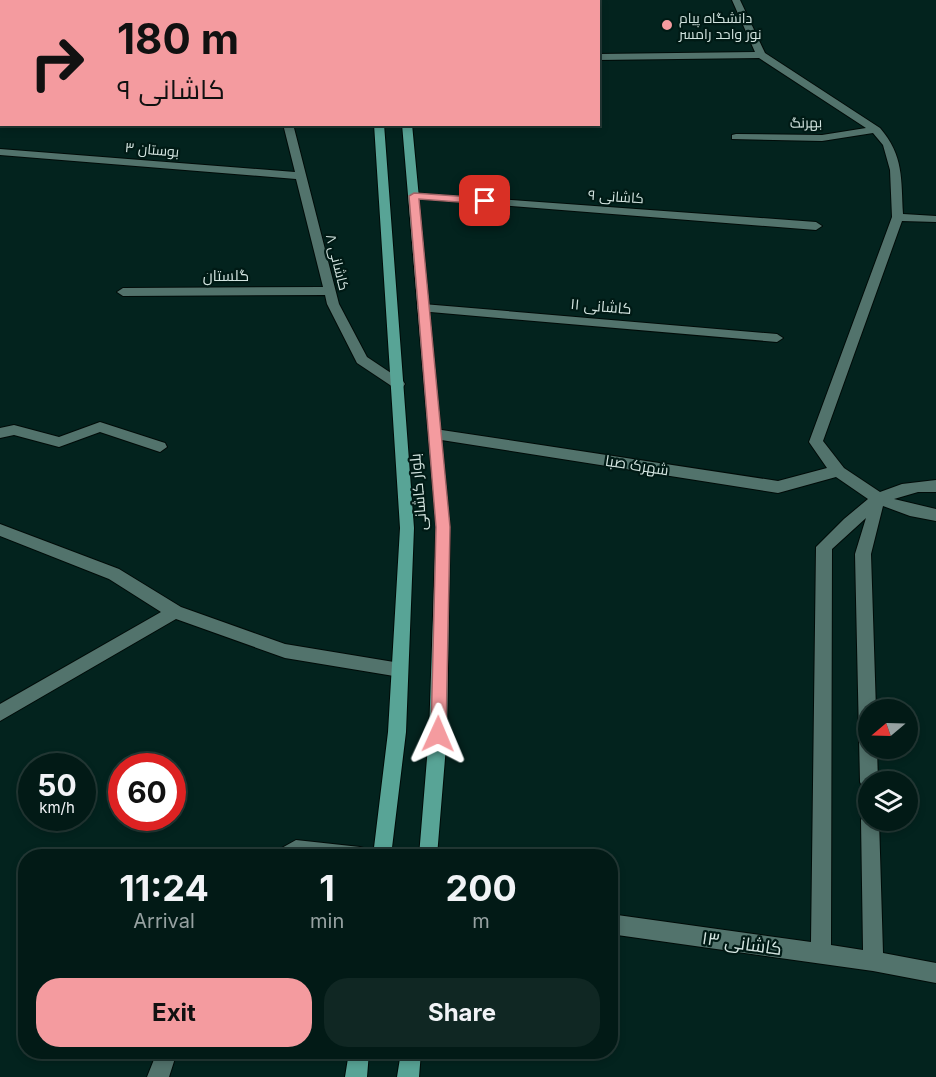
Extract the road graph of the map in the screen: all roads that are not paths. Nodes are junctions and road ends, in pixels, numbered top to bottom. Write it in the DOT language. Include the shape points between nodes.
graph roads {
  1 [pos="736,0"];
  2 [pos="761,55"];
  3 [pos="600,57"];
  4 [pos="288,126"];
  5 [pos="379,126"];
  6 [pos="407,126"];
  7 [pos="876,130"];
  8 [pos="735,137"];
  9 [pos="0,152"];
  10 [pos="301,176"];
  11 [pos="414,196"];
  12 [pos="897,217"];
  13 [pos="936,219"];
  14 [pos="816,226"];
  15 [pos="330,291"];
  16 [pos="123,292"];
  17 [pos="423,308"];
  18 [pos="777,338"];
  19 [pos="398,384"];
  20 [pos="0,433"];
  21 [pos="435,434"];
  22 [pos="160,447"];
  23 [pos="838,471"];
  24 [pos="936,486"];
  25 [pos="878,498"];
  26 [pos="936,515"];
  27 [pos="0,530"];
  28 [pos="176,612"];
  29 [pos="400,670"];
  30 [pos="0,713"];
  31 [pos="869,771"];
  32 [pos="870,831"];
  33 [pos="383,849"];
  34 [pos="429,849"];
  35 [pos="618,925"];
  36 [pos="822,955"];
  37 [pos="873,961"];
  38 [pos="936,973"];
  39 [pos="164,1059"];
  40 [pos="358,1059"];
  41 [pos="410,1059"];
  42 [pos="158,1077"];
  43 [pos="356,1077"];
  44 [pos="408,1077"];
  1 -- 2 [label="street"];
  2 -- 3 [label="street"];
  2 -- 7 [label="street"];
  4 -- 10 [label="street, کاشانی ۸"];
  5 -- 19 [label="main road, بلوار کاشانی"];
  6 -- 11 [label="main road, بلوار کاشانی"];
  7 -- 8 [label="street, بهرنگ" via="822,138"];
  7 -- 12 [label="street" via="888,144 895,170"];
  9 -- 10 [label="street, بوستان ۳"];
  10 -- 15 [label="street, کاشانی ۸"];
  11 -- 14 [label="street, کاشانی ۹"];
  11 -- 17 [label="main road, بلوار کاشانی"];
  12 -- 13 [label="street"];
  12 -- 23 [label="street" via="816,442"];
  15 -- 16 [label="street, گلستان"];
  15 -- 19 [label="street, کاشانی ۸" via="362,360"];
  17 -- 18 [label="street, کاشانی ۱۱"];
  17 -- 21 [label="main road, بلوار کاشانی"];
  19 -- 29 [label="main road, بلوار کاشانی" via="407,528"];
  20 -- 22 [label="street" via="14,430 60,442 100,428"];
  21 -- 23 [label="street, شهرک صبا" via="778,487"];
  21 -- 34 [label="main road, بلوار کاشانی" via="443,527 438,734"];
  23 -- 25 [label="street"];
  24 -- 25 [label="street" via="917,484"];
  25 -- 26 [label="street"];
  25 -- 31 [label="street" via="863,554"];
  25 -- 36 [label="street" via="824,547"];
  27 -- 28 [label="street" via="114,574"];
  28 -- 29 [label="street" via="285,651"];
  28 -- 30 [label="street"];
  29 -- 33 [label="main road, بلوار کاشانی"];
  32 -- 37 [label="street"];
  35 -- 36 [label="street, کاشانی ۱۳"];
  36 -- 37 [label="street, کاشانی ۱۳"];
  37 -- 38 [label="street, کاشانی ۱۳"];
  39 -- 42 [label="street"];
  40 -- 43 [label="main road"];
  41 -- 44 [label="main road"];
}
